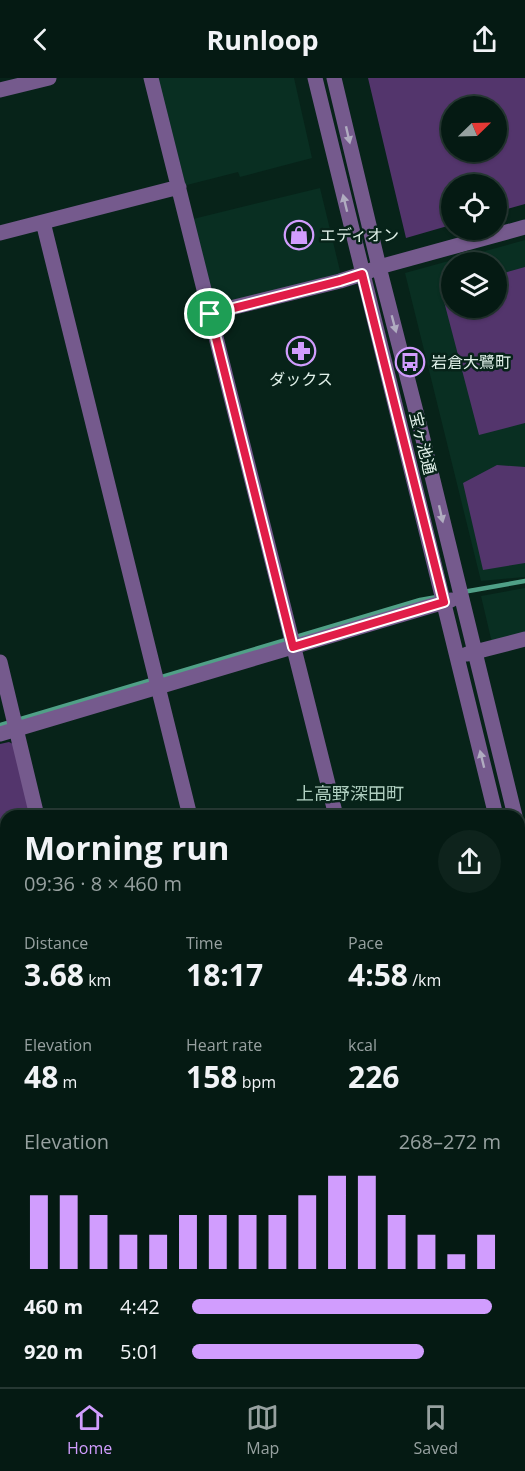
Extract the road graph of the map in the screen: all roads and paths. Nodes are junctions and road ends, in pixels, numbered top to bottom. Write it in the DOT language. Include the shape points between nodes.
graph roads {
  1 [pos="49,78"];
  2 [pos="152,78"];
  3 [pos="315,78"];
  4 [pos="334,78"];
  5 [pos="0,90"];
  6 [pos="179,187"];
  7 [pos="43,222"];
  8 [pos="525,227"];
  9 [pos="0,233"];
  10 [pos="379,267"];
  11 [pos="362,274"];
  12 [pos="210,314"];
  13 [pos="461,597"];
  14 [pos="444,602"];
  15 [pos="525,639"];
  16 [pos="293,647"];
  17 [pos="476,652"];
  18 [pos="457,657"];
  19 [pos="0,663"];
  20 [pos="158,687"];
  21 [pos="16,729"];
  22 [pos="0,734"];
  23 [pos="36,810"];
  24 [pos="189,810"];
  25 [pos="334,810"];
  26 [pos="495,810"];
  27 [pos="514,810"];
  1 -- 5 [label="street"];
  2 -- 6 [label="street"];
  11 -- 3 [label="street, 宝ヶ池通, one-way"];
  4 -- 10 [label="street, 宝ヶ池通, one-way"];
  6 -- 7 [label="street"];
  6 -- 12 [label="street"];
  7 -- 9 [label="street"];
  7 -- 20 [label="street"];
  8 -- 10 [label="street"];
  10 -- 11 [label="street"];
  10 -- 13 [label="street, 宝ヶ池通, one-way"];
  11 -- 12 [label="street"];
  11 -- 14 [label="street, 宝ヶ池通"];
  12 -- 16 [label="street"];
  13 -- 14 [label="street"];
  13 -- 17 [label="street, 宝ヶ池通"];
  14 -- 16 [label="street"];
  14 -- 18 [label="street, 宝ヶ池通"];
  15 -- 17 [label="street"];
  16 -- 20 [label="street"];
  16 -- 25 [label="street"];
  17 -- 18 [label="street"];
  17 -- 27 [label="street, 宝ヶ池通"];
  26 -- 18 [label="street, 宝ヶ池通, one-way"];
  19 -- 21 [label="street"];
  20 -- 21 [label="street"];
  20 -- 24 [label="street"];
  21 -- 22 [label="street"];
  21 -- 23 [label="street"];
}
